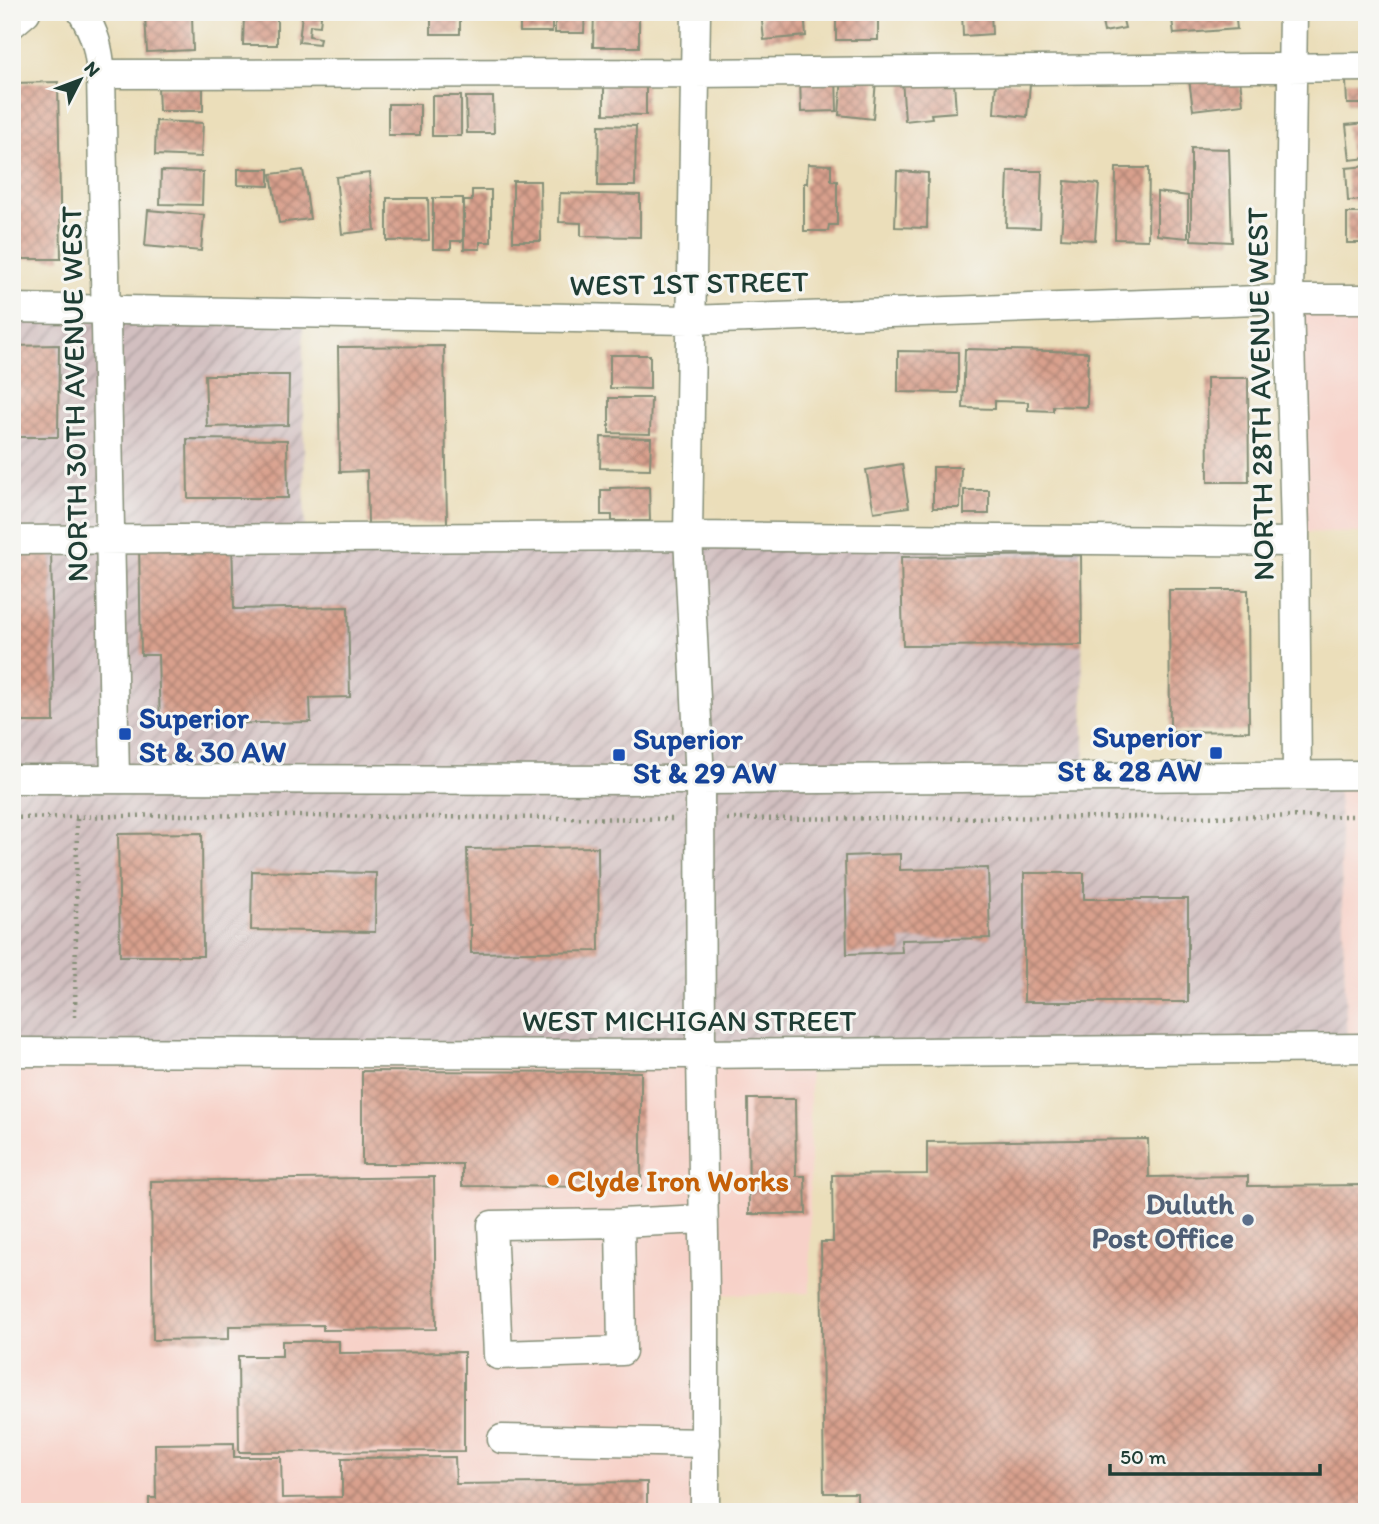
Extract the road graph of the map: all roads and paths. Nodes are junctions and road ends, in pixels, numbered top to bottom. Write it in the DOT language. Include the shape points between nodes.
graph roads {
  1 [pos="26,12"];
  2 [pos="82,12"];
  3 [pos="696,12"];
  4 [pos="1293,12"];
  5 [pos="12,24"];
  6 [pos="1292,67"];
  7 [pos="1367,67"];
  8 [pos="694,73"];
  9 [pos="101,74"];
  10 [pos="1289,299"];
  11 [pos="1367,299"];
  12 [pos="12,308"];
  13 [pos="105,311"];
  14 [pos="690,320"];
  15 [pos="688,536"];
  16 [pos="110,538"];
  17 [pos="12,540"];
  18 [pos="1295,542"];
  19 [pos="1297,775"];
  20 [pos="1367,775"];
  21 [pos="12,779"];
  22 [pos="115,779"];
  23 [pos="700,779"];
  24 [pos="77,818"];
  25 [pos="75,1017"];
  26 [pos="1367,1048"];
  27 [pos="12,1052"];
  28 [pos="701,1054"];
  29 [pos="703,1219"];
  30 [pos="620,1223"];
  31 [pos="502,1439"];
  32 [pos="706,1443"];
  33 [pos="705,1512"];
  1 -- 5 [label="street"];
  2 -- 9 [label="street, NORTH 30TH AVENUE WEST" via="93,30"];
  3 -- 8 [label="street"];
  4 -- 6 [label="street, NORTH 28TH AVENUE WEST"];
  6 -- 7 [label="street"];
  6 -- 8 [label="street"];
  6 -- 10 [label="street, NORTH 28TH AVENUE WEST"];
  8 -- 9 [label="street"];
  8 -- 14 [label="street"];
  9 -- 13 [label="street, NORTH 30TH AVENUE WEST"];
  10 -- 11 [label="street, WEST 1ST STREET"];
  10 -- 14 [label="street, WEST 1ST STREET"];
  10 -- 18 [label="street, NORTH 28TH AVENUE WEST"];
  12 -- 13 [label="street, WEST 1ST STREET"];
  13 -- 14 [label="street, WEST 1ST STREET"];
  13 -- 16 [label="street, NORTH 30TH AVENUE WEST"];
  14 -- 15 [label="street"];
  15 -- 16 [label="street"];
  15 -- 18 [label="street"];
  15 -- 23 [label="street"];
  16 -- 17 [label="street"];
  16 -- 22 [label="street, NORTH 30TH AVENUE WEST"];
  18 -- 19 [label="street, NORTH 28TH AVENUE WEST"];
  19 -- 20 [label="street"];
  19 -- 23 [label="street"];
  21 -- 22 [label="street"];
  22 -- 23 [label="street"];
  23 -- 28 [label="street"];
  24 -- 25 [label="path"];
  26 -- 28 [label="street, WEST MICHIGAN STREET"];
  27 -- 28 [label="street, WEST MICHIGAN STREET"];
  28 -- 29 [label="street"];
  29 -- 30 [label="street"];
  29 -- 32 [label="street"];
  30 -- 30 [label="street" via="492,1225 498,1355 622,1350"];
  31 -- 32 [label="street"];
  32 -- 33 [label="street"];
}
